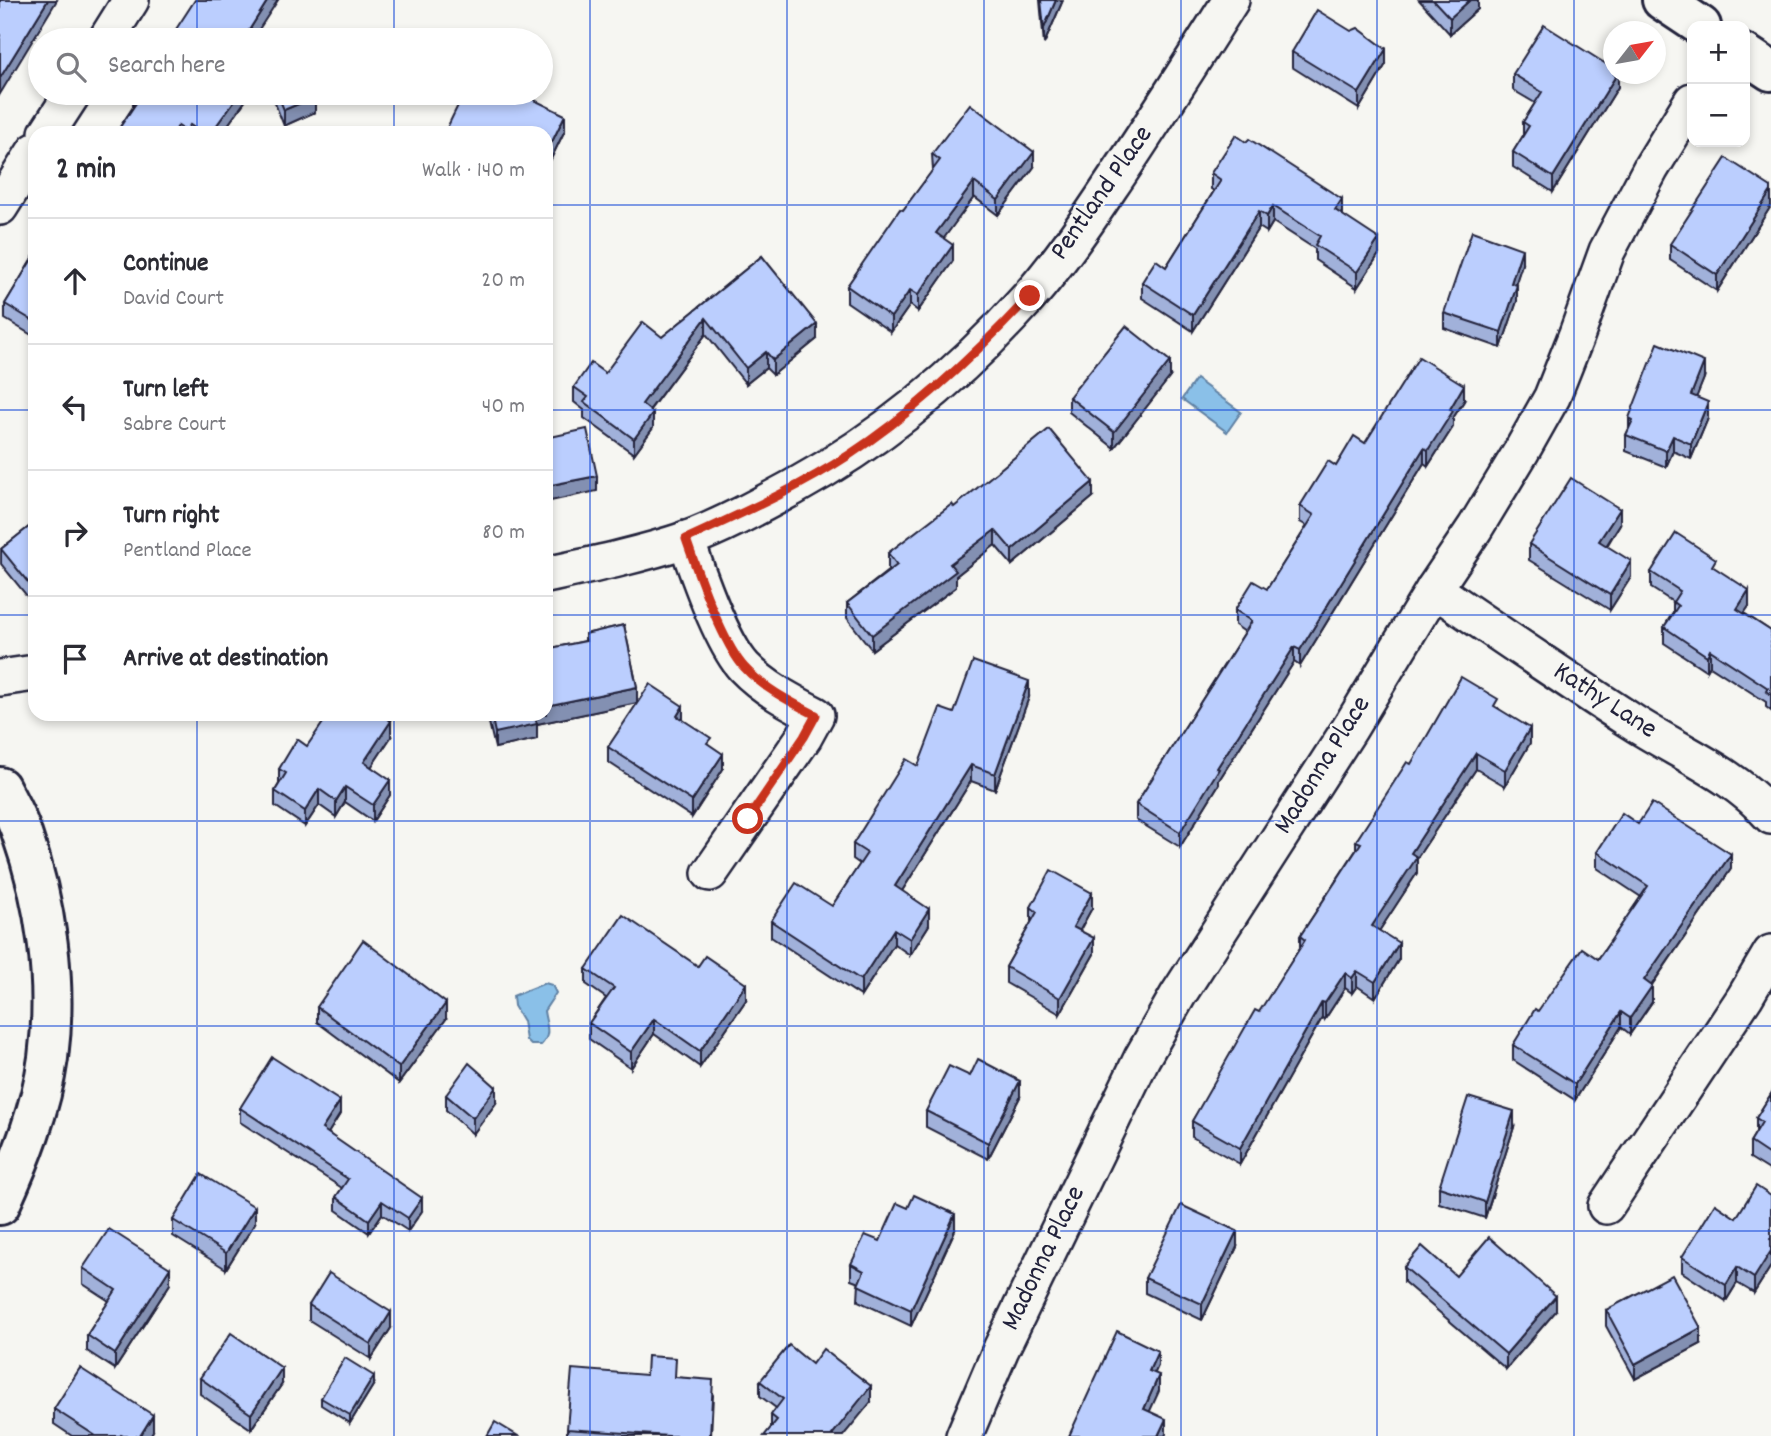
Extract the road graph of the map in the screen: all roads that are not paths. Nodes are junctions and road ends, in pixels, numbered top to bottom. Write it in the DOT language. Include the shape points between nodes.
graph roads {
  1 [pos="131,0"];
  2 [pos="1231,0"];
  3 [pos="1662,0"];
  4 [pos="1694,21"];
  5 [pos="114,28"];
  6 [pos="1750,57"];
  7 [pos="1771,71"];
  8 [pos="65,105"];
  9 [pos="1687,109"];
  10 [pos="52,126"];
  11 [pos="28,162"];
  12 [pos="0,206"];
  13 [pos="686,539"];
  14 [pos="553,573"];
  15 [pos="1434,589"];
  16 [pos="28,674"];
  17 [pos="0,678"];
  18 [pos="0,787"];
  19 [pos="1771,816"];
  20 [pos="710,873"];
  21 [pos="1771,953"];
  22 [pos="0,1205"];
  23 [pos="1606,1206"];
  24 [pos="964,1436"];
  1 -- 5 [label="street"];
  2 -- 13 [label="street, Pentland Place" via="1074,240 989,340 848,456 753,509"];
  3 -- 4 [label="main road"];
  6 -- 7 [label="main road"];
  8 -- 10 [label="street"];
  9 -- 15 [label="street, Madonna Place" via="1606,251 1552,397"];
  11 -- 12 [label="street"];
  13 -- 14 [label="street, Pentland Place"];
  13 -- 20 [label="street" via="713,608 743,666 766,686 816,715"];
  15 -- 19 [label="street, Kathy Lane" via="1635,724 1730,779"];
  15 -- 24 [label="street, Madonna Place" via="1142,1058 1001,1349"];
  16 -- 17 [label="street"];
  18 -- 22 [label="main road" via="20,828 38,892 48,948 51,1008 41,1089 18,1167"];
  21 -- 23 [label="street"];
}
